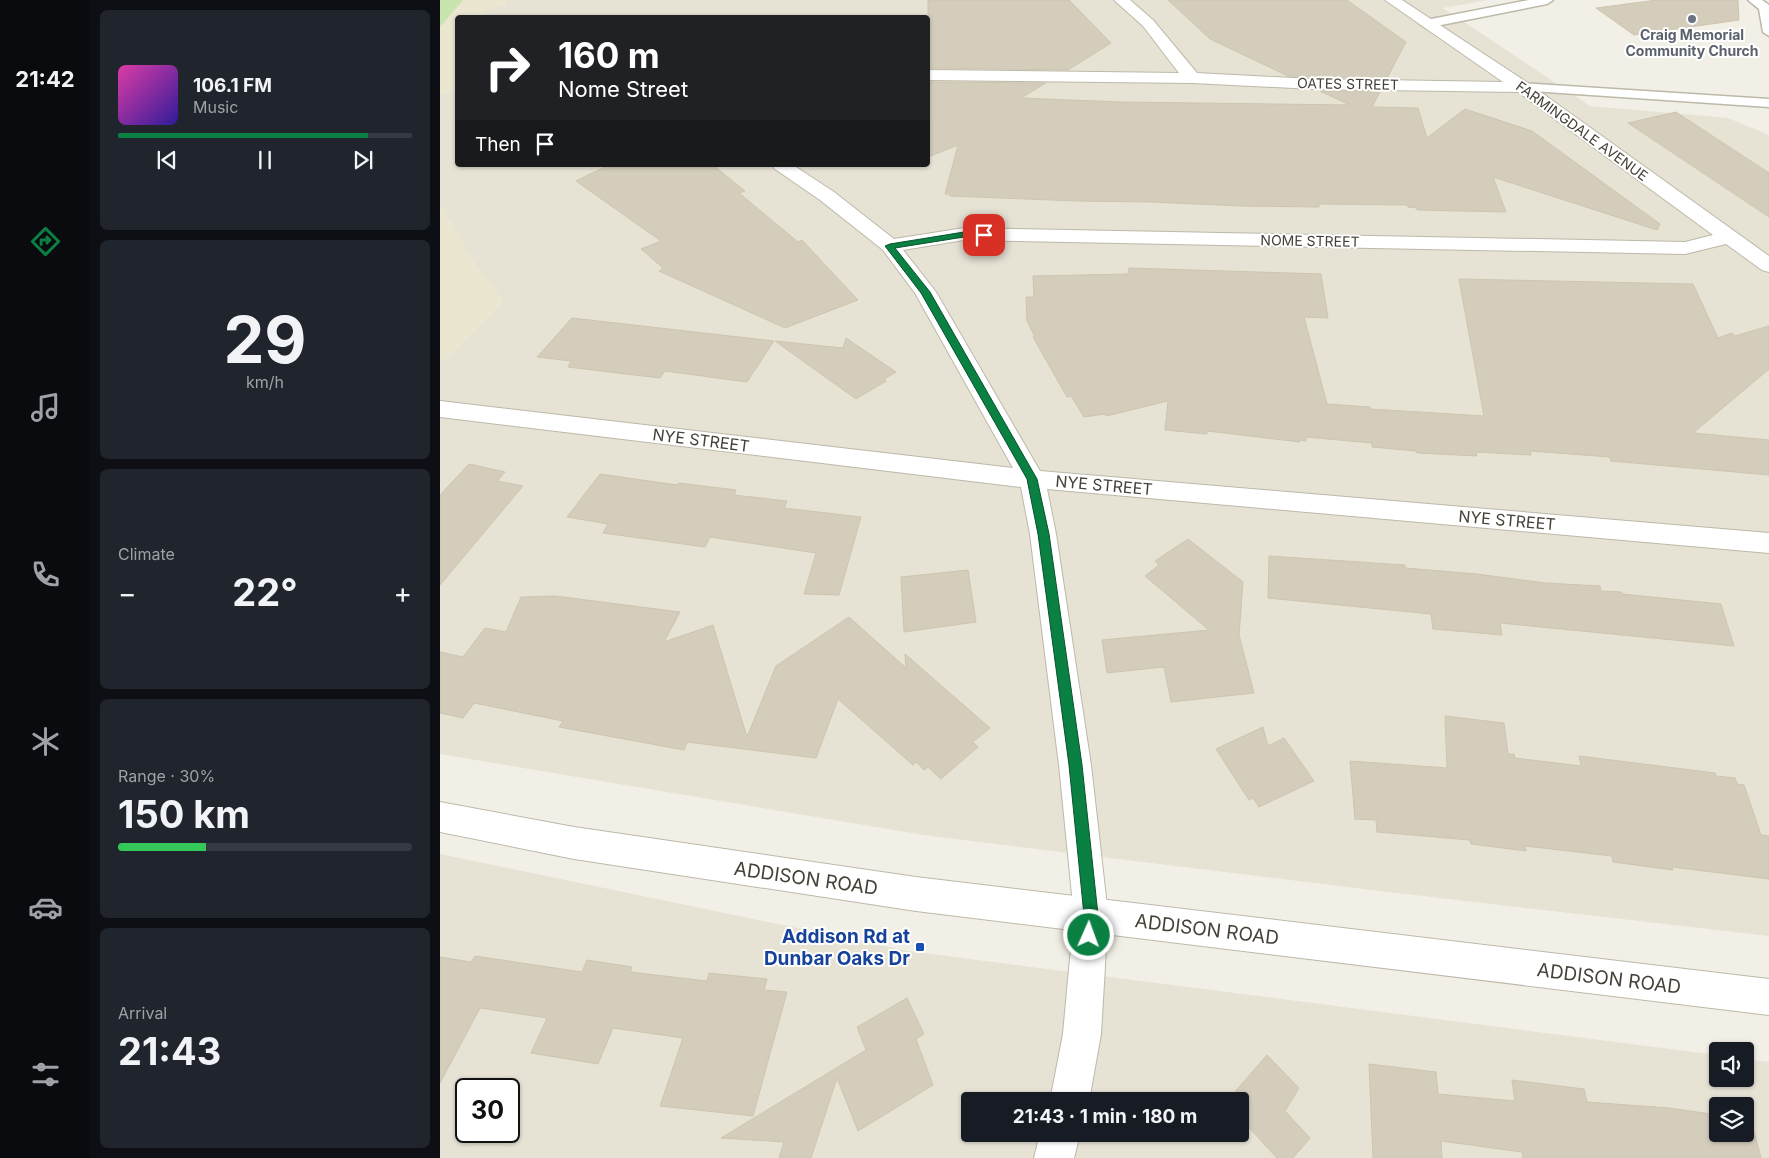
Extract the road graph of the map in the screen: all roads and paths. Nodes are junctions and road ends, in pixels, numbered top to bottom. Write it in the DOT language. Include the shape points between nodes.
graph roads {
  1 [pos="1121,0"];
  2 [pos="1392,0"];
  3 [pos="1547,0"];
  4 [pos="1754,0"];
  5 [pos="1426,24"];
  6 [pos="1769,32"];
  7 [pos="930,76"];
  8 [pos="1192,78"];
  9 [pos="1522,87"];
  10 [pos="1769,103"];
  11 [pos="784,167"];
  12 [pos="1730,238"];
  13 [pos="890,246"];
  14 [pos="1769,266"];
  15 [pos="440,409"];
  16 [pos="1032,479"];
  17 [pos="1769,543"];
  18 [pos="440,817"];
  19 [pos="1091,915"];
  20 [pos="1769,997"];
  21 [pos="1071,1092"];
  22 [pos="1058,1142"];
  23 [pos="1054,1158"];
  1 -- 8 [label="street" via="1148,23"];
  2 -- 5 [label="street, FARMINGDALE AVENUE"];
  3 -- 5 [label="lane"];
  4 -- 6 [label="lane" via="1765,8"];
  5 -- 9 [label="street, FARMINGDALE AVENUE"];
  7 -- 8 [label="street, OATES STREET"];
  8 -- 9 [label="street, OATES STREET" via="1312,84"];
  9 -- 10 [label="lane, OATES STREET"];
  9 -- 12 [label="street, FARMINGDALE AVENUE"];
  11 -- 13 [label="street"];
  12 -- 13 [label="street, NOME STREET" via="1685,248 964,234"];
  12 -- 14 [label="street, FARMINGDALE AVENUE"];
  13 -- 16 [label="street" via="925,292"];
  15 -- 16 [label="street, NYE STREET"];
  16 -- 17 [label="street, NYE STREET"];
  16 -- 19 [label="street" via="1043,534 1075,765"];
  18 -- 19 [label="street, ADDISON ROAD" via="574,843 744,869"];
  19 -- 20 [label="street, ADDISON ROAD"];
  19 -- 21 [label="street" via="1082,1034"];
  22 -- 23 [label="street"];
}
